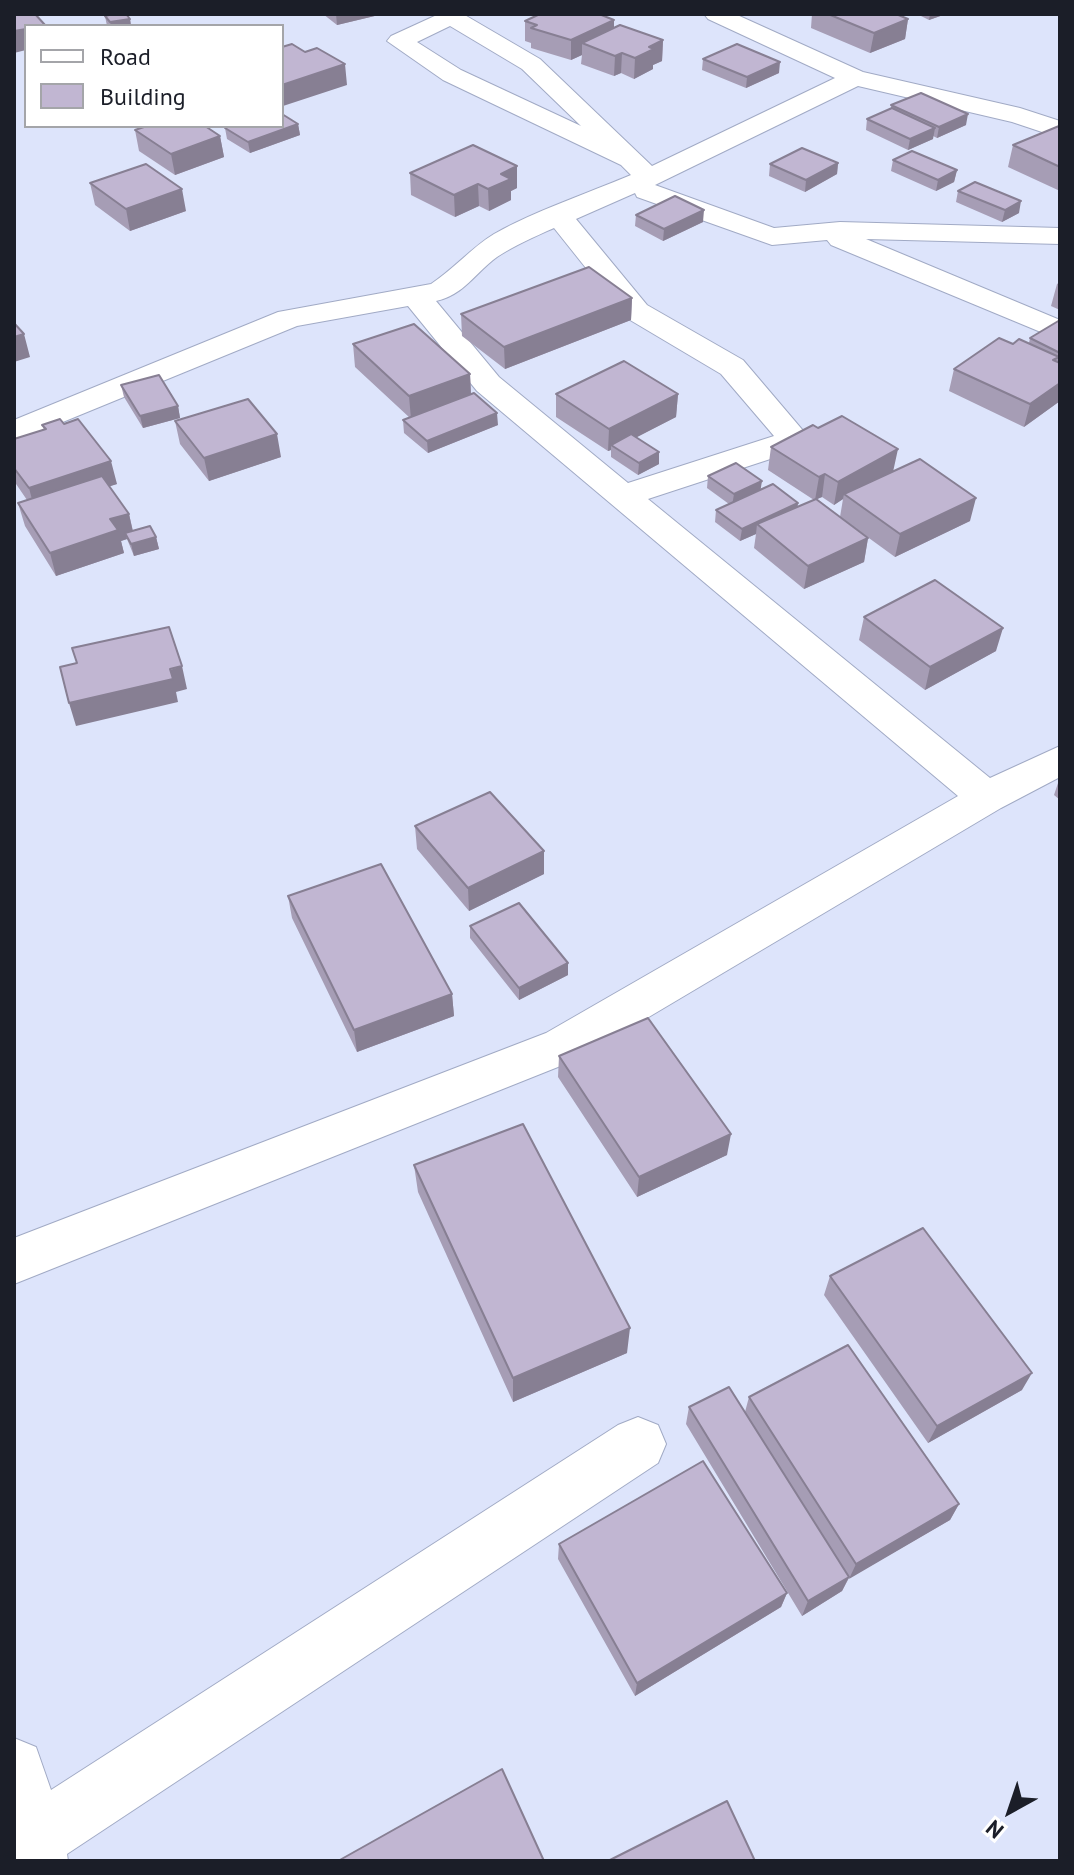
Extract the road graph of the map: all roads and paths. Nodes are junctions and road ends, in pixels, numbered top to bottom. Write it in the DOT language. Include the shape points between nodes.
graph roads {
  1 [pos="716,14"];
  2 [pos="855,78"];
  3 [pos="1060,130"];
  4 [pos="637,174"];
  5 [pos="559,216"];
  6 [pos="823,231"];
  7 [pos="1060,236"];
  8 [pos="417,297"];
  9 [pos="1060,331"];
  10 [pos="14,432"];
  11 [pos="622,496"];
  12 [pos="1060,760"];
  13 [pos="987,798"];
  14 [pos="14,1261"];
  15 [pos="638,1444"];
  16 [pos="14,1769"];
  17 [pos="34,1850"];
  1 -- 2 [label="street"];
  2 -- 3 [label="street"];
  2 -- 4 [label="street"];
  4 -- 4 [label="street" via="531,64 451,17 399,41"];
  4 -- 5 [label="street"];
  4 -- 6 [label="street" via="772,237"];
  5 -- 8 [label="street" via="506,239 440,291"];
  5 -- 11 [label="street" via="636,311 732,367 795,440"];
  6 -- 7 [label="street"];
  6 -- 9 [label="street"];
  8 -- 10 [label="street" via="289,318"];
  8 -- 11 [label="street" via="488,384"];
  11 -- 13 [label="street"];
  12 -- 13 [label="street"];
  13 -- 14 [label="street" via="562,1046"];
  15 -- 17 [label="street"];
  16 -- 17 [label="street"];
}
